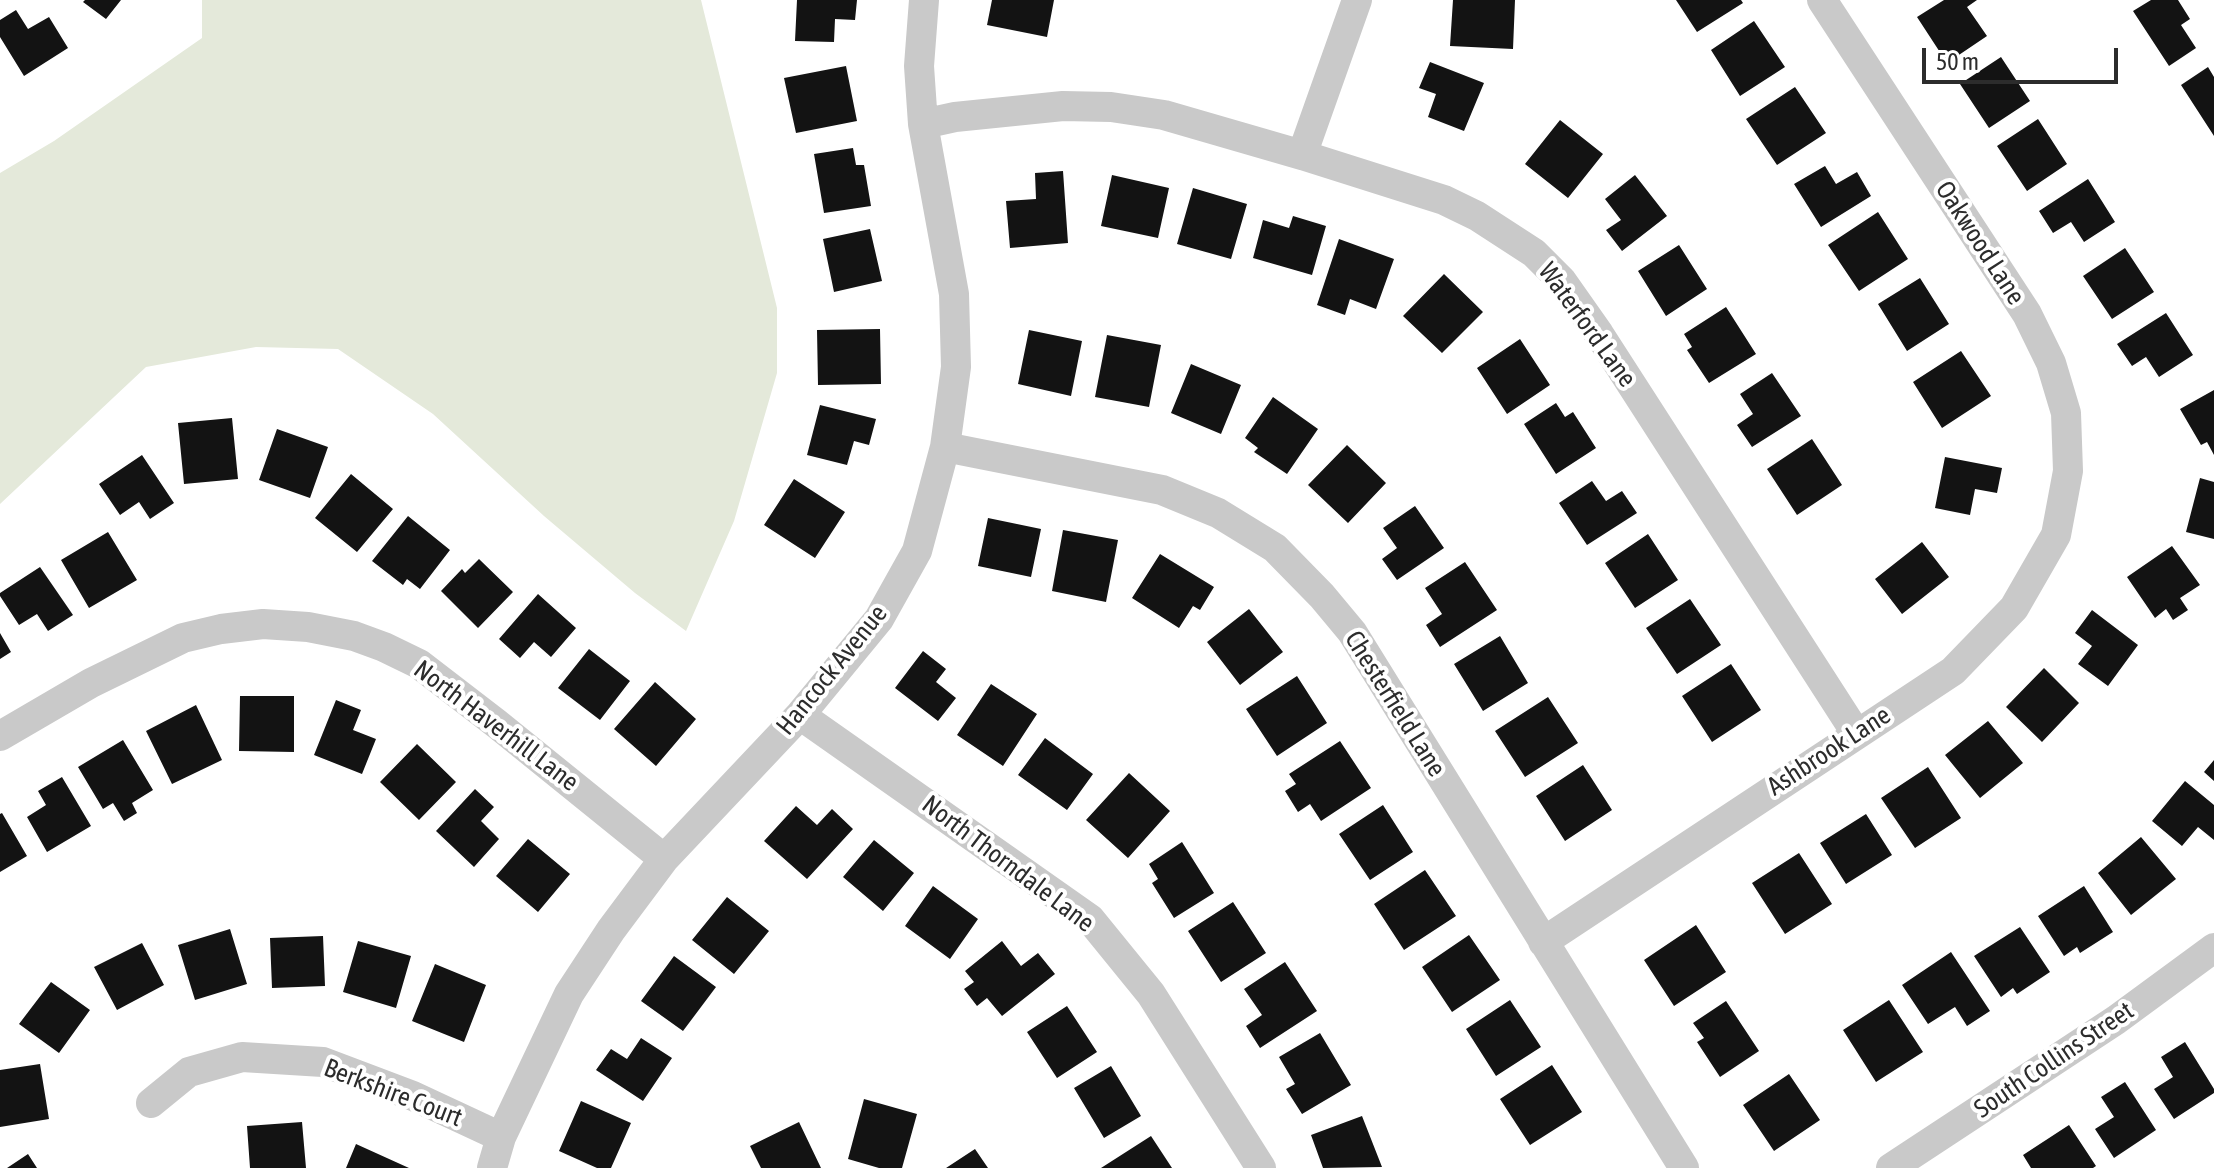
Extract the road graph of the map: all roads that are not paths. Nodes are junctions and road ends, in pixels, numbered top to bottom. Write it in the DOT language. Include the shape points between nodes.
graph roads {
  1 [pos="924,0"];
  2 [pos="1357,0"];
  3 [pos="1822,0"];
  4 [pos="923,124"];
  5 [pos="1302,155"];
  6 [pos="945,447"];
  7 [pos="2060,510"];
  8 [pos="800,715"];
  9 [pos="1856,733"];
  10 [pos="0,736"];
  11 [pos="664,859"];
  12 [pos="1543,942"];
  13 [pos="2214,948"];
  14 [pos="151,1103"];
  15 [pos="501,1137"];
  16 [pos="492,1168"];
  17 [pos="1261,1168"];
  18 [pos="1684,1168"];
  19 [pos="1891,1168"];
  1 -- 4 [label="street, Hancock Avenue" via="919,66"];
  2 -- 5 [label="street"];
  3 -- 7 [label="street, Oakwood Lane" via="2027,314 2051,363 2066,413 2068,471"];
  4 -- 5 [label="street, Waterford Lane" via="1063,106 1111,107 1164,115"];
  4 -- 6 [label="street, Hancock Avenue" via="954,294 956,367"];
  5 -- 9 [label="street, Waterford Lane" via="1444,200 1534,253 1552,271 1599,334"];
  6 -- 8 [label="street, Hancock Avenue" via="917,551 879,619"];
  6 -- 12 [label="street, Chesterfield Lane" via="1162,490 1218,513 1275,548 1352,632"];
  7 -- 9 [label="street, Ashbrook Lane" via="2056,535 2014,608 1953,671"];
  8 -- 11 [label="street, Hancock Avenue"];
  8 -- 17 [label="street, North Thorndale Lane" via="1090,919 1151,994"];
  9 -- 12 [label="street, Ashbrook Lane"];
  10 -- 11 [label="street, North Haverhill Lane" via="183,638 263,624 308,627 354,636 419,664"];
  11 -- 15 [label="street, Hancock Avenue" via="569,994"];
  12 -- 18 [label="street, Chesterfield Lane"];
  13 -- 19 [label="street, South Collins Street" via="2116,1020"];
  14 -- 15 [label="street, Berkshire Court" via="189,1072 242,1057 323,1062"];
  15 -- 16 [label="street, Hancock Avenue"];
}
